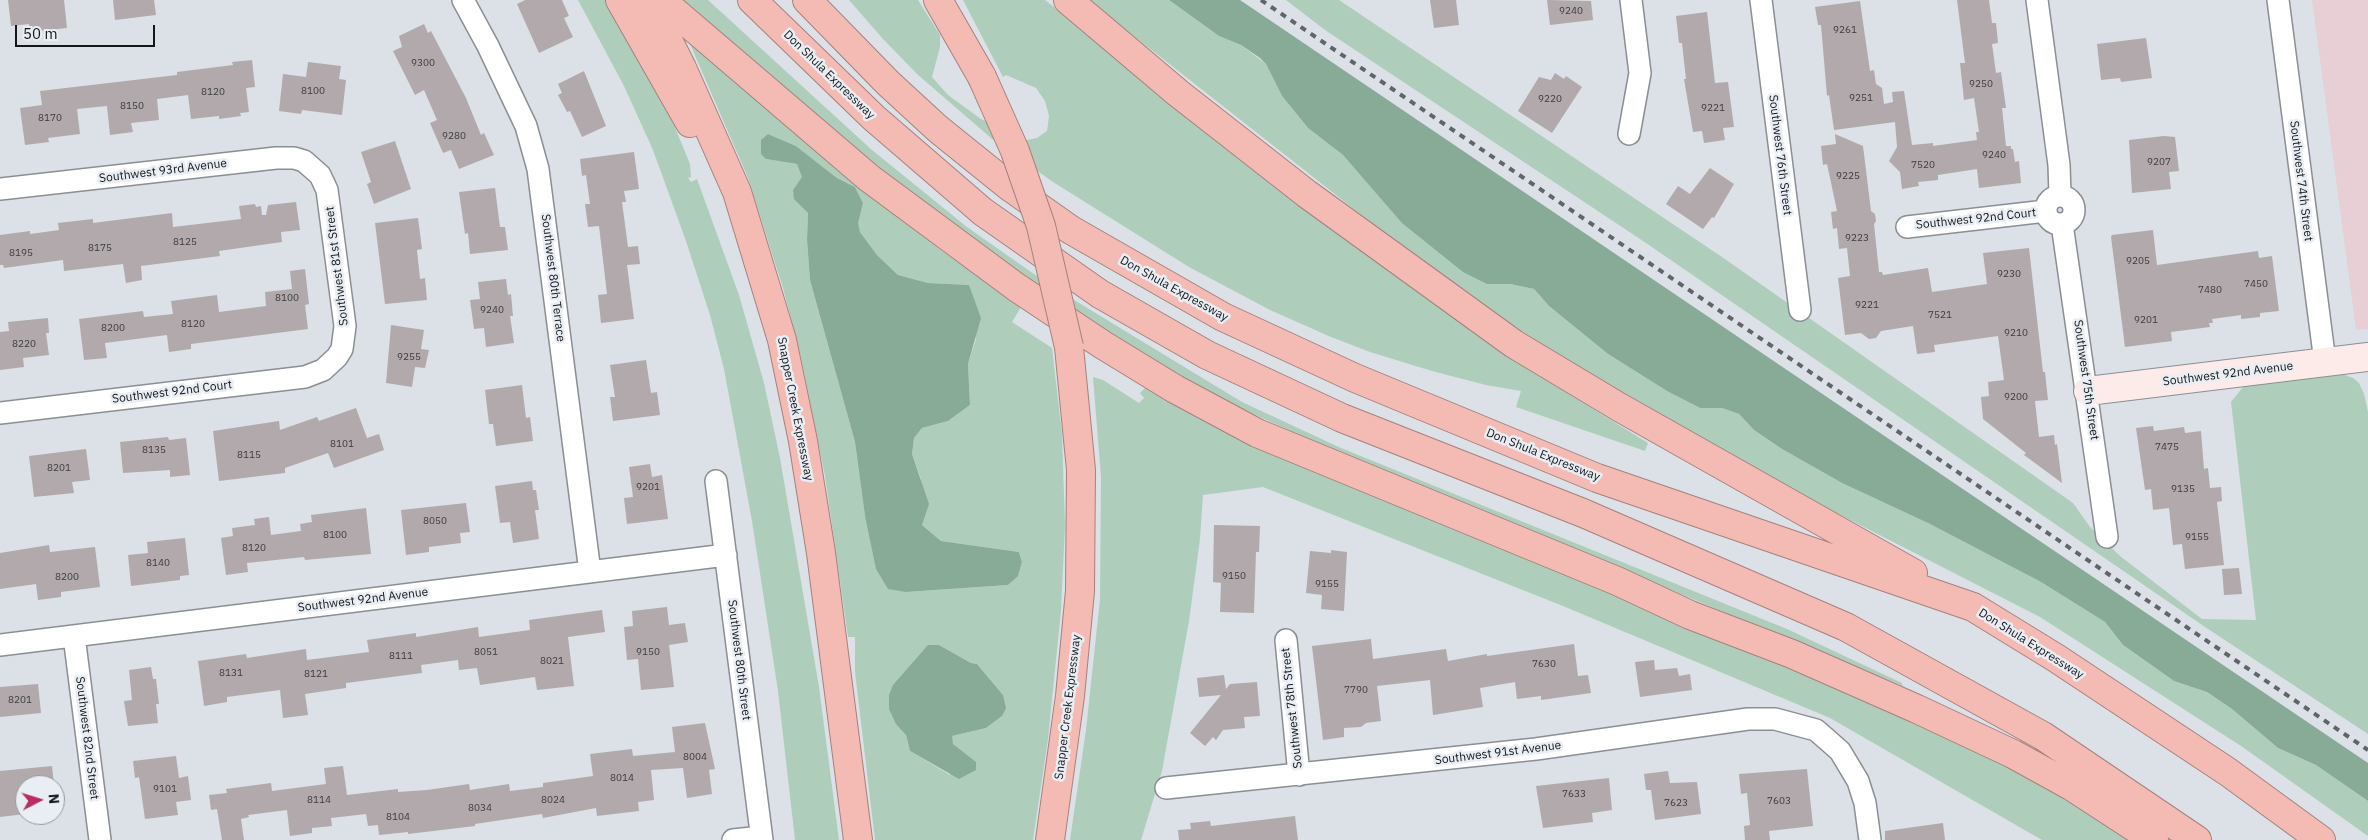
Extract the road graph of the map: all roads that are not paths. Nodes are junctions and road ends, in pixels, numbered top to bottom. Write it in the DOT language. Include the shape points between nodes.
graph roads {
  1 [pos="463,0"];
  2 [pos="620,0"];
  3 [pos="648,0"];
  4 [pos="661,0"];
  5 [pos="752,0"];
  6 [pos="806,0"];
  7 [pos="938,0"];
  8 [pos="1068,0"];
  9 [pos="1631,0"];
  10 [pos="1760,0"];
  11 [pos="2037,0"];
  12 [pos="2278,0"];
  13 [pos="1629,134"];
  14 [pos="320,175"];
  15 [pos="0,189"];
  16 [pos="737,192"];
  17 [pos="2054,218"];
  18 [pos="1907,227"];
  19 [pos="1800,310"];
  20 [pos="337,357"];
  21 [pos="2368,357"];
  22 [pos="2325,362"];
  23 [pos="2088,391"];
  24 [pos="0,413"];
  25 [pos="716,481"];
  26 [pos="2107,537"];
  27 [pos="726,555"];
  28 [pos="590,572"];
  29 [pos="1973,607"];
  30 [pos="74,636"];
  31 [pos="1286,640"];
  32 [pos="0,645"];
  33 [pos="1299,775"];
  34 [pos="1166,788"];
  35 [pos="761,838"];
  36 [pos="100,840"];
  37 [pos="733,840"];
  38 [pos="858,840"];
  39 [pos="1050,840"];
  40 [pos="1870,840"];
  41 [pos="2154,840"];
  42 [pos="2197,840"];
  43 [pos="2321,840"];
  1 -- 28 [label="street, Southwest 80th Terrace" via="526,126 538,169"];
  2 -- 16 [label="highway" via="686,119"];
  3 -- 16 [label="highway, Snapper Creek Expressway"];
  4 -- 41 [label="highway" via="870,178 1038,302 1175,389 1257,433 1617,581 1690,615 1792,654 1917,709 2013,754 2071,786"];
  5 -- 42 [label="highway, Don Shula Expressway" via="874,118 983,212 1108,298 1207,355 1342,418 1584,512 1846,627 2043,736"];
  6 -- 29 [label="highway, Don Shula Expressway" via="938,129 1010,187 1071,230 1222,317 1355,378 1597,478"];
  7 -- 39 [label="highway, Snapper Creek Expressway, bridge" via="982,78 1015,150 1042,226 1069,347 1081,470 1080,591 1070,696"];
  8 -- 29 [label="highway" via="1178,93 1300,188 1514,344"];
  9 -- 13 [label="street" via="1640,73"];
  10 -- 19 [label="street, Southwest 76th Street"];
  11 -- 17 [label="street" via="2059,165 2060,195 2048,202"];
  12 -- 22 [label="street, Southwest 74th Street"];
  14 -- 15 [label="street, Southwest 93rd Avenue" via="304,161 284,157"];
  14 -- 20 [label="street, Southwest 81st Street" via="330,206 344,314 344,338"];
  16 -- 38 [label="highway, Snapper Creek Expressway" via="782,340 802,432"];
  17 -- 18 [label="street, Southwest 92nd Court"];
  17 -- 23 [label="street, Southwest 75th Street"];
  20 -- 24 [label="street, Southwest 92nd Court" via="323,370 305,377"];
  21 -- 22 [label="street, Southwest 92nd Avenue"];
  22 -- 23 [label="street, Southwest 92nd Avenue"];
  23 -- 26 [label="street, Southwest 75th Street"];
  25 -- 27 [label="street, Southwest 80th Street"];
  27 -- 28 [label="street, Southwest 92nd Avenue"];
  27 -- 35 [label="street, Southwest 80th Street"];
  28 -- 30 [label="street, Southwest 92nd Avenue"];
  29 -- 43 [label="highway, Don Shula Expressway" via="2228,772"];
  30 -- 32 [label="street, Southwest 92nd Avenue"];
  30 -- 36 [label="street, Southwest 82nd Street"];
  31 -- 33 [label="street, Southwest 78th Street"];
  33 -- 34 [label="street, Southwest 91st Avenue"];
  33 -- 40 [label="street, Southwest 91st Avenue" via="1536,749 1748,719 1786,720 1816,730 1848,762 1865,802"];
  35 -- 37 [label="street"];
}
